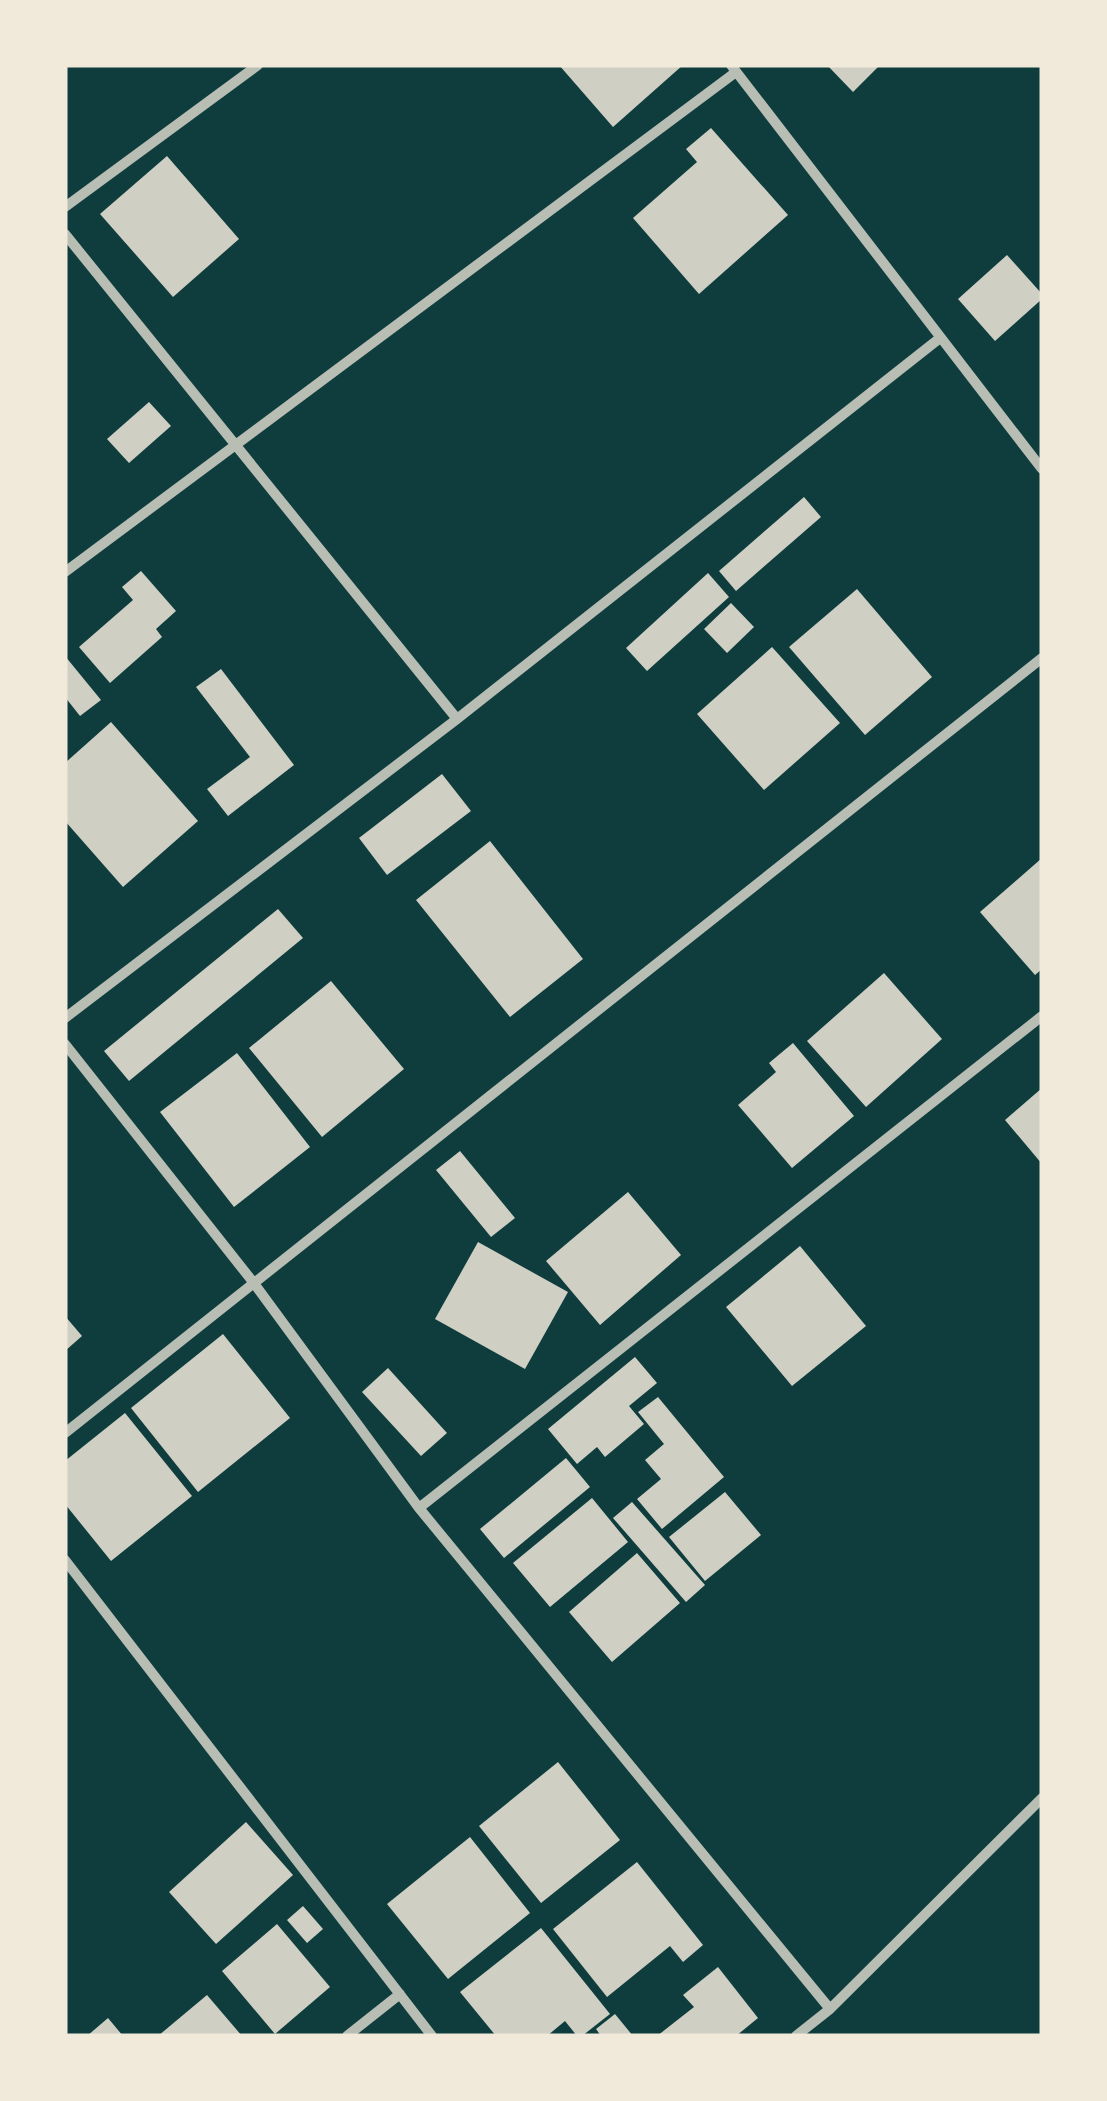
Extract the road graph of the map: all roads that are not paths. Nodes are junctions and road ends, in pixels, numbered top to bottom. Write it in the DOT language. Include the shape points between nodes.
graph roads {
  1 [pos="258,65"];
  2 [pos="733,68"];
  3 [pos="65,208"];
  4 [pos="65,234"];
  5 [pos="940,338"];
  6 [pos="234,444"];
  7 [pos="1042,469"];
  8 [pos="65,572"];
  9 [pos="1042,658"];
  10 [pos="456,719"];
  11 [pos="1042,1016"];
  12 [pos="65,1018"];
  13 [pos="65,1044"];
  14 [pos="253,1282"];
  15 [pos="65,1433"];
  16 [pos="420,1508"];
  17 [pos="65,1560"];
  18 [pos="1042,1798"];
  19 [pos="400,1994"];
  20 [pos="830,2009"];
  21 [pos="347,2036"];
  22 [pos="432,2036"];
  23 [pos="796,2036"];
  1 -- 3 [label="street"];
  2 -- 5 [label="street"];
  2 -- 6 [label="street"];
  4 -- 6 [label="street"];
  5 -- 7 [label="street"];
  5 -- 10 [label="street"];
  6 -- 8 [label="street"];
  6 -- 10 [label="street"];
  9 -- 14 [label="street"];
  10 -- 12 [label="street"];
  11 -- 16 [label="street"];
  13 -- 14 [label="street"];
  14 -- 15 [label="street"];
  14 -- 16 [label="street"];
  16 -- 20 [label="street"];
  17 -- 19 [label="street"];
  18 -- 20 [label="street"];
  19 -- 21 [label="street"];
  19 -- 22 [label="street"];
  20 -- 23 [label="street"];
}
